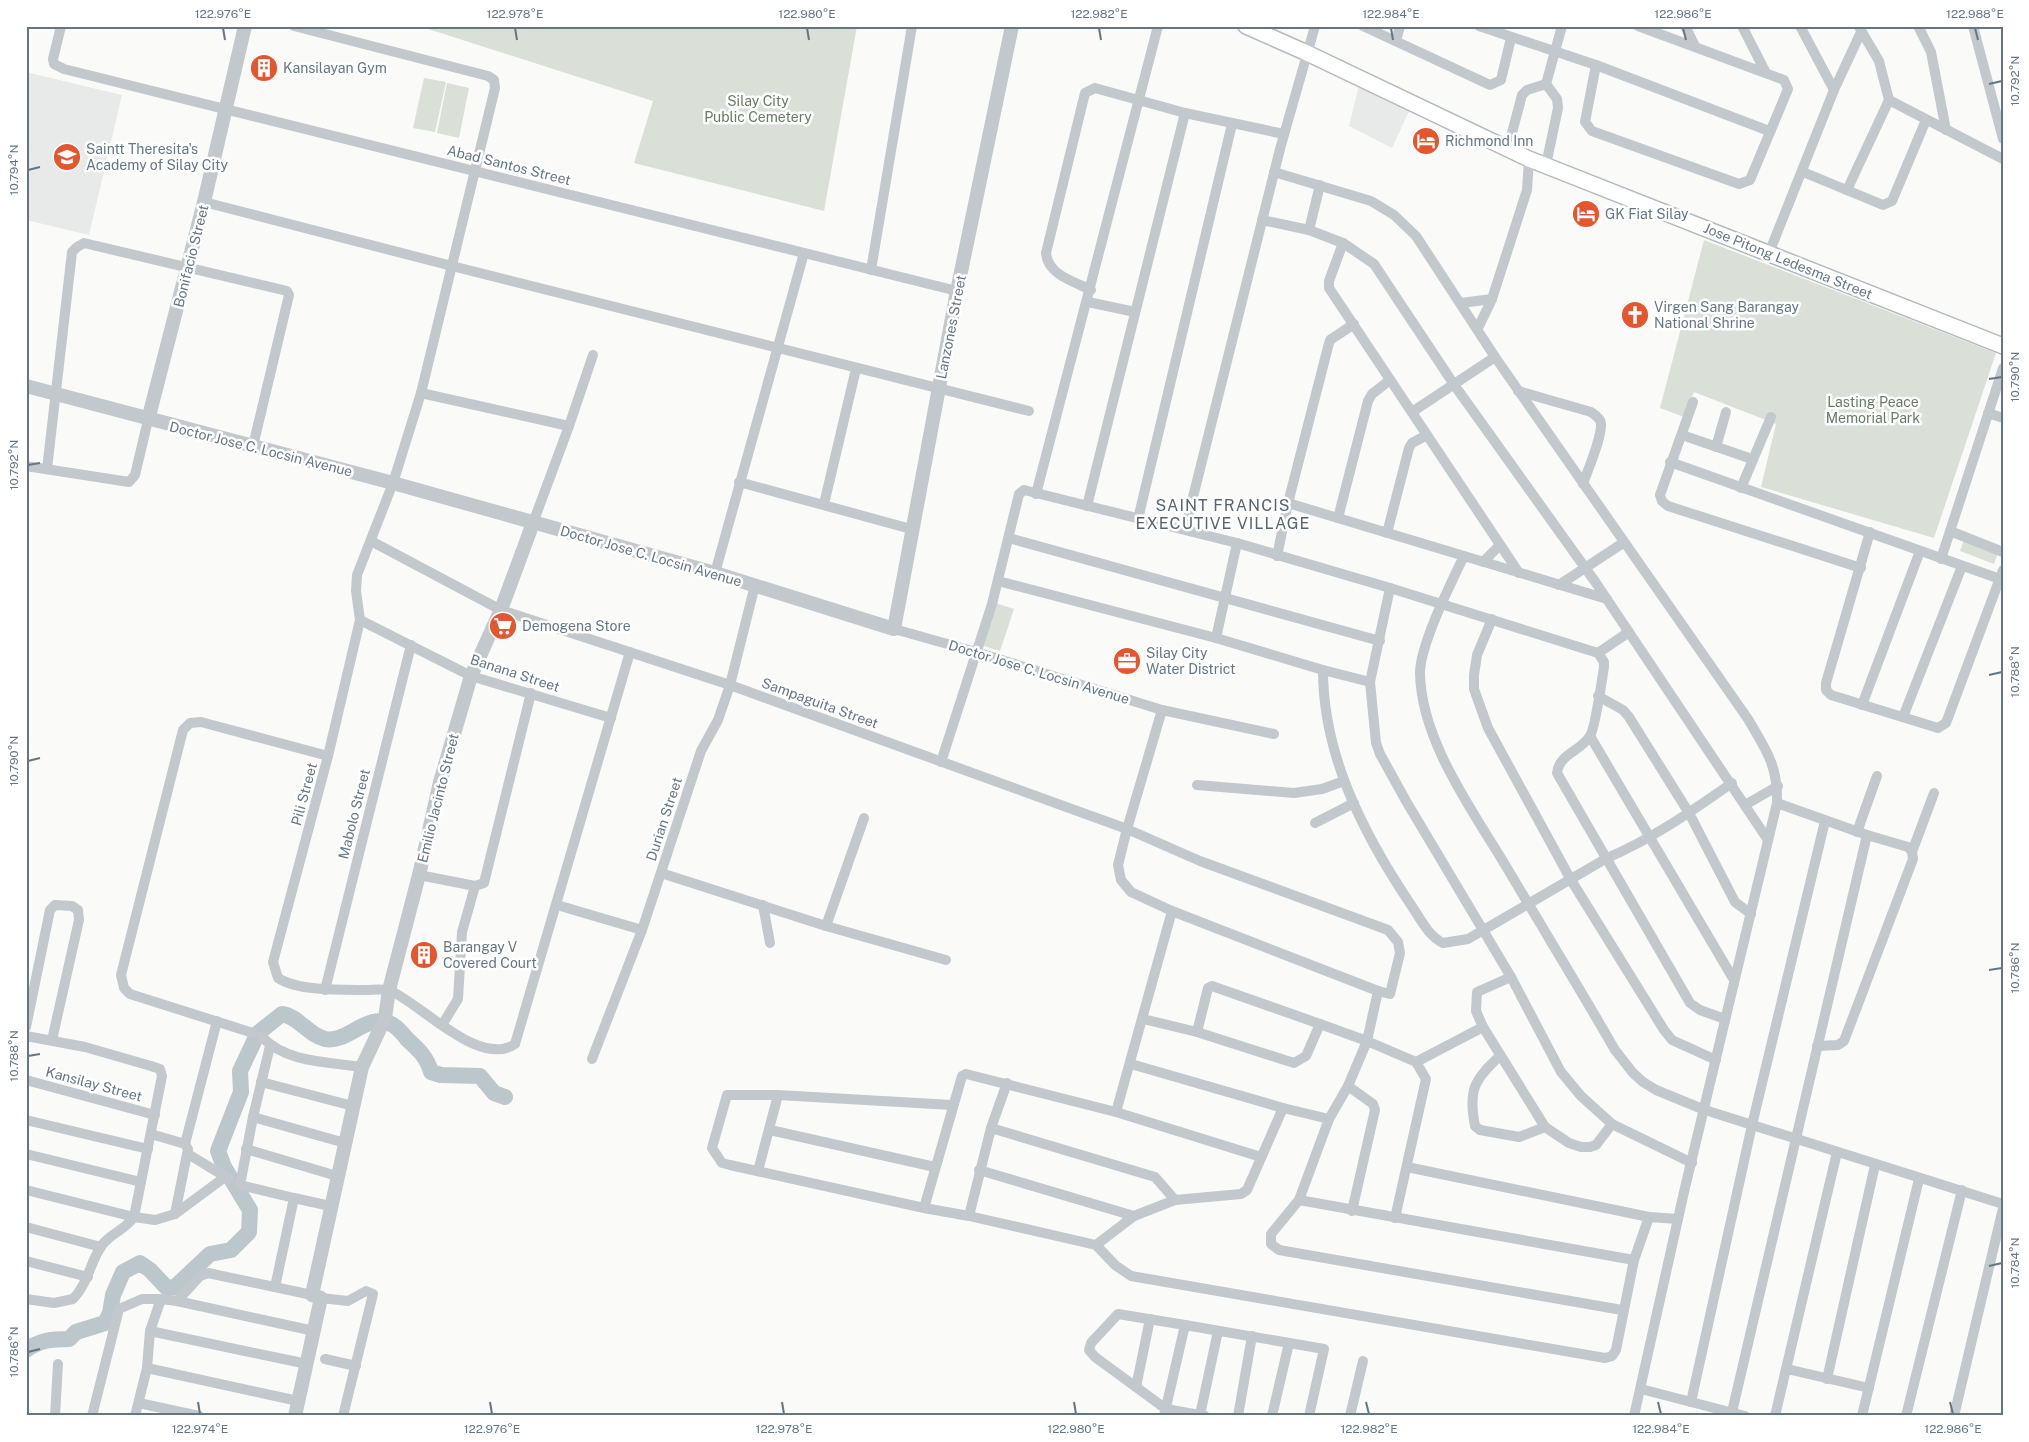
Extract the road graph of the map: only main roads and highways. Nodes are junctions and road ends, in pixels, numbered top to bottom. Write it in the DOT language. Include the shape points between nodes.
graph roads {
  1 [pos="1246,26"];
  2 [pos="2003,346"];
  1 -- 2 [label="main road, Jose Pitong Ledesma Street" via="1529,158"];
}
